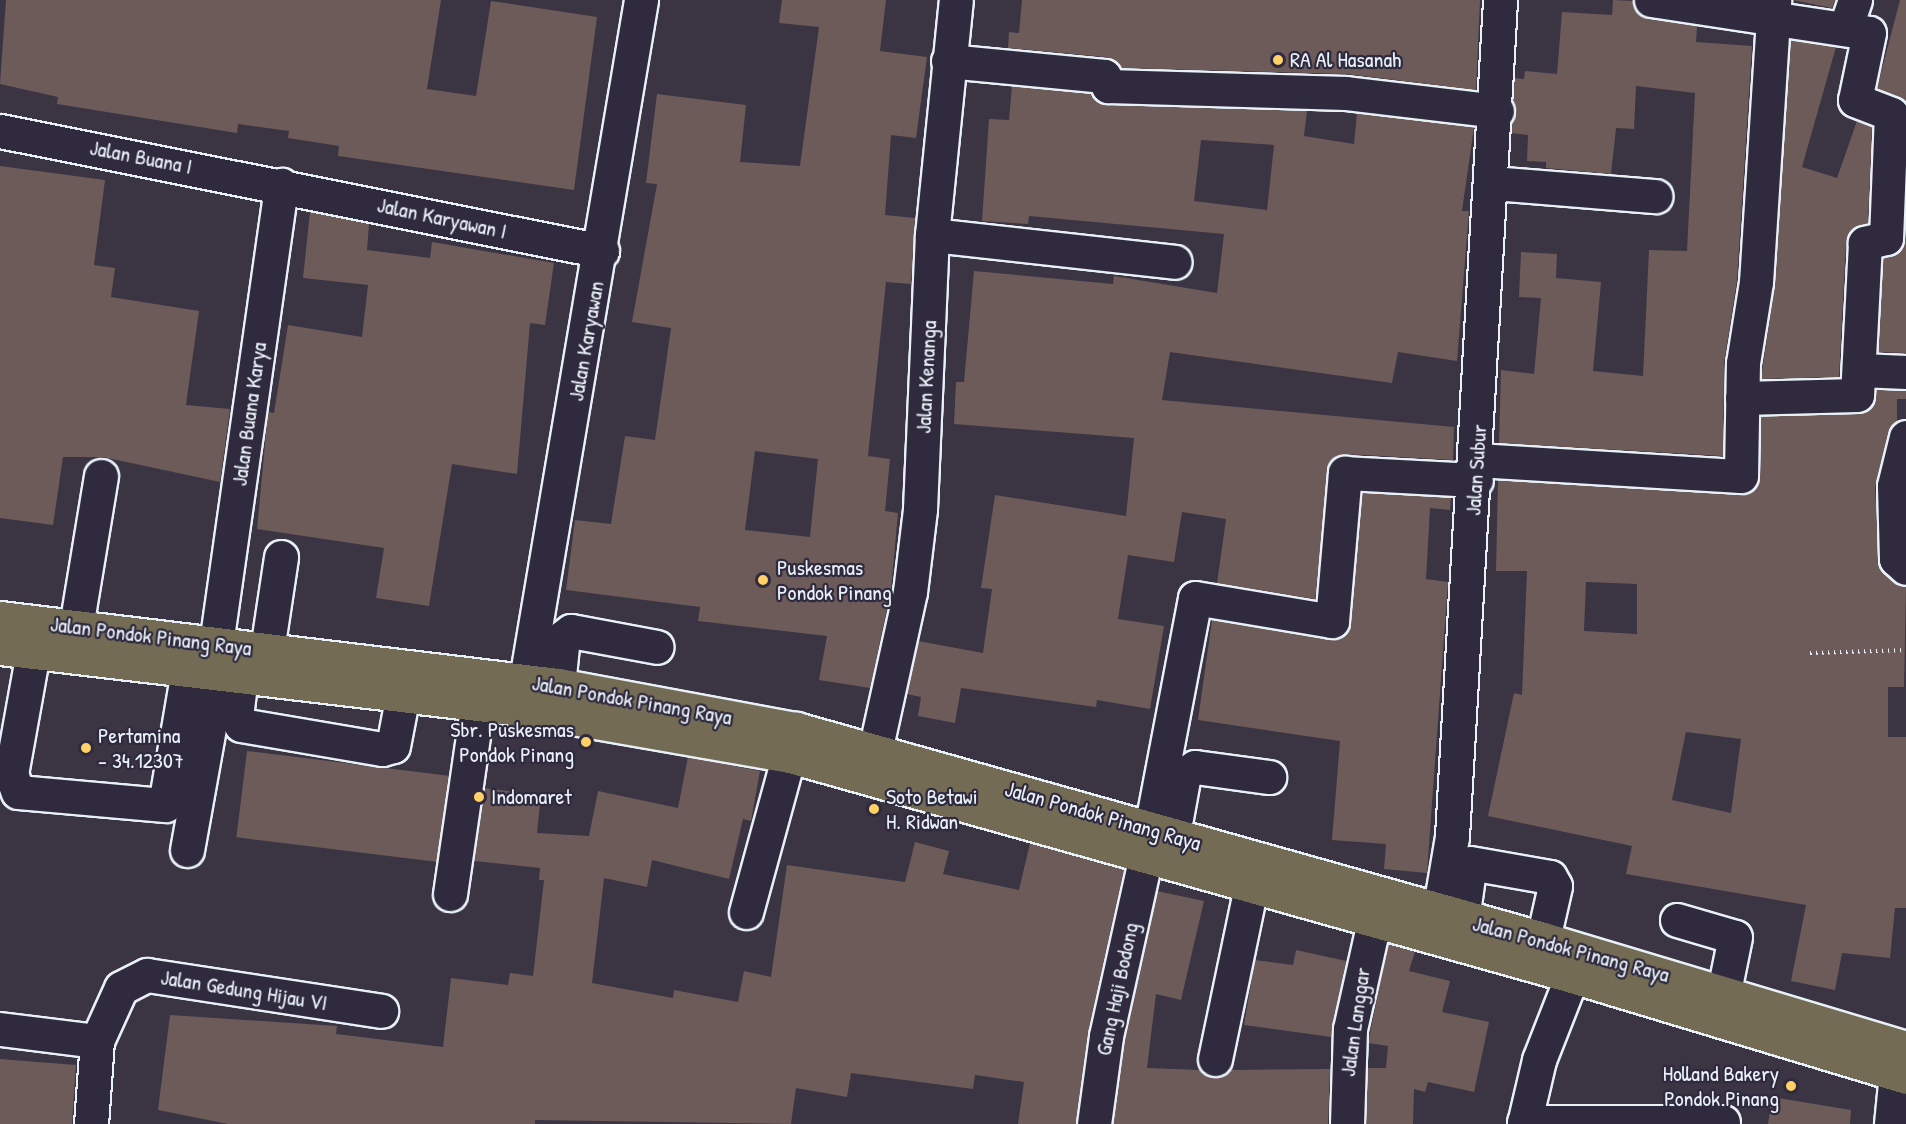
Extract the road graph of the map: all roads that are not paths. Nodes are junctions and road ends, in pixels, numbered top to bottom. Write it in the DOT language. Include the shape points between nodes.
graph roads {
  1 [pos="956,0"];
  2 [pos="1500,0"];
  3 [pos="1651,0"];
  4 [pos="634,1"];
  5 [pos="1774,9"];
  6 [pos="1857,21"];
  7 [pos="948,61"];
  8 [pos="1497,111"];
  9 [pos="0,131"];
  10 [pos="1492,183"];
  11 [pos="282,185"];
  12 [pos="1655,196"];
  13 [pos="932,235"];
  14 [pos="602,251"];
  15 [pos="1175,262"];
  16 [pos="1860,370"];
  17 [pos="1906,372"];
  18 [pos="1742,398"];
  19 [pos="1906,437"];
  20 [pos="1476,470"];
  21 [pos="101,476"];
  22 [pos="281,557"];
  23 [pos="1906,568"];
  24 [pos="0,618"];
  25 [pos="76,627"];
  26 [pos="657,647"];
  27 [pos="0,648"];
  28 [pos="267,650"];
  29 [pos="33,652"];
  30 [pos="216,666"];
  31 [pos="558,685"];
  32 [pos="404,694"];
  33 [pos="524,695"];
  34 [pos="478,703"];
  35 [pos="793,743"];
  36 [pos="871,764"];
  37 [pos="1269,777"];
  38 [pos="1157,840"];
  39 [pos="187,850"];
  40 [pos="1251,886"];
  41 [pos="450,894"];
  42 [pos="746,912"];
  43 [pos="1677,920"];
  44 [pos="1374,921"];
  45 [pos="1446,924"];
  46 [pos="1543,939"];
  47 [pos="1572,976"];
  48 [pos="1724,991"];
  49 [pos="381,1011"];
  50 [pos="0,1029"];
  51 [pos="97,1041"];
  52 [pos="1215,1059"];
  53 [pos="1903,1066"];
  54 [pos="1723,1122"];
  55 [pos="1524,1123"];
  56 [pos="91,1124"];
  57 [pos="1094,1124"];
  58 [pos="1347,1124"];
  59 [pos="1891,1124"];
  1 -- 7 [label="street, Jalan Kenanga"];
  2 -- 8 [label="street, Jalan Subur"];
  3 -- 5 [label="street"];
  4 -- 14 [label="street, Jalan Karyawan"];
  5 -- 6 [label="street"];
  5 -- 18 [label="street" via="1756,282"];
  6 -- 16 [label="street" via="1855,100 1892,117 1886,238 1865,243"];
  7 -- 8 [label="street" via="1104,75 1108,86 1311,91"];
  7 -- 13 [label="street, Jalan Kenanga"];
  8 -- 10 [label="street, Jalan Subur"];
  9 -- 11 [label="street, Jalan Buana I"];
  10 -- 12 [label="street"];
  10 -- 20 [label="street, Jalan Subur"];
  11 -- 14 [label="street, Jalan Karyawan I"];
  11 -- 30 [label="street, Jalan Buana Karya"];
  13 -- 15 [label="street"];
  13 -- 36 [label="street, Jalan Kenanga" via="920,509 910,592"];
  14 -- 33 [label="street, Jalan Karyawan"];
  16 -- 17 [label="street"];
  16 -- 18 [label="street" via="1852,399"];
  18 -- 20 [label="street" via="1740,477"];
  19 -- 23 [label="street" via="1894,486 1896,559"];
  20 -- 38 [label="street" via="1345,473 1332,621 1195,598"];
  20 -- 45 [label="street, Jalan Subur"];
  21 -- 25 [label="street"];
  22 -- 28 [label="street"];
  24 -- 25 [label="main road, Jalan Pondok Pinang Raya"];
  25 -- 30 [label="main road, Jalan Pondok Pinang Raya"];
  26 -- 31 [label="street" via="571,631 563,637"];
  27 -- 29 [label="main road, Jalan Pondok Pinang Raya"];
  28 -- 30 [label="main road, Jalan Pondok Pinang Raya"];
  28 -- 33 [label="main road, Jalan Pondok Pinang Raya"];
  29 -- 30 [label="main road, Jalan Pondok Pinang Raya"];
  29 -- 30 [label="street" via="12,774 18,792 165,805"];
  30 -- 32 [label="main road, Jalan Pondok Pinang Raya"];
  30 -- 32 [label="street" via="241,724 382,749 393,746"];
  30 -- 39 [label="street"];
  31 -- 33 [label="main road, Jalan Pondok Pinang Raya"];
  31 -- 35 [label="main road, Jalan Pondok Pinang Raya"];
  32 -- 34 [label="main road, Jalan Pondok Pinang Raya"];
  33 -- 34 [label="main road, Jalan Pondok Pinang Raya"];
  33 -- 35 [label="main road, Jalan Pondok Pinang Raya"];
  34 -- 41 [label="street"];
  35 -- 36 [label="main road, Jalan Pondok Pinang Raya"];
  35 -- 42 [label="street"];
  36 -- 38 [label="main road, Jalan Pondok Pinang Raya"];
  37 -- 38 [label="street" via="1206,766 1188,770"];
  38 -- 40 [label="main road, Jalan Pondok Pinang Raya"];
  38 -- 45 [label="main road, Jalan Pondok Pinang Raya"];
  38 -- 57 [label="street, Gang Haji Bodong" via="1106,1036"];
  40 -- 44 [label="main road, Jalan Pondok Pinang Raya"];
  40 -- 52 [label="street"];
  43 -- 48 [label="street" via="1735,937"];
  44 -- 45 [label="main road, Jalan Pondok Pinang Raya"];
  44 -- 58 [label="street, Jalan Langgar" via="1350,1029"];
  45 -- 46 [label="main road, Jalan Pondok Pinang Raya"];
  45 -- 46 [label="street" via="1467,865 1550,877 1555,883"];
  45 -- 47 [label="main road, Jalan Pondok Pinang Raya"];
  46 -- 48 [label="main road, Jalan Pondok Pinang Raya"];
  47 -- 53 [label="main road, Jalan Pondok Pinang Raya"];
  47 -- 55 [label="street" via="1539,1060"];
  48 -- 53 [label="main road, Jalan Pondok Pinang Raya"];
  49 -- 51 [label="street, Jalan Gedung Hijau VI" via="147,975 121,988"];
  50 -- 51 [label="street"];
  51 -- 56 [label="street"];
  53 -- 59 [label="street"];
  54 -- 55 [label="street"];
}
